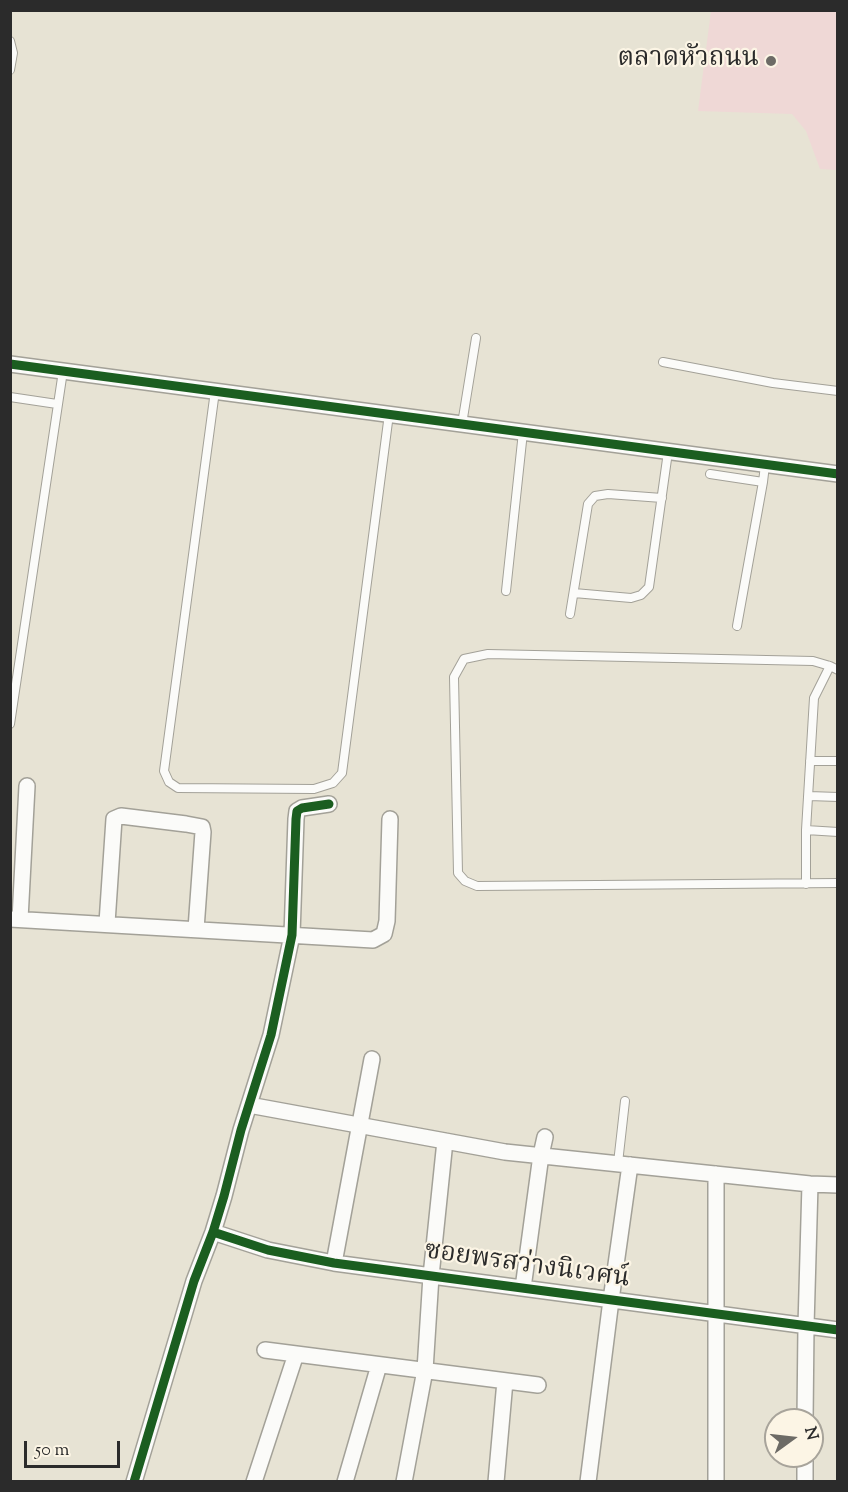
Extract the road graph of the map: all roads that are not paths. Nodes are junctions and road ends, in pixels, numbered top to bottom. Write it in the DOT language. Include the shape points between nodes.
graph roads {
  1 [pos="10,41"];
  2 [pos="10,70"];
  3 [pos="476,338"];
  4 [pos="663,362"];
  5 [pos="10,364"];
  6 [pos="63,371"];
  7 [pos="215,391"];
  8 [pos="837,391"];
  9 [pos="10,397"];
  10 [pos="57,404"];
  11 [pos="389,414"];
  12 [pos="462,424"];
  13 [pos="523,432"];
  14 [pos="668,452"];
  15 [pos="765,465"];
  16 [pos="710,474"];
  17 [pos="837,474"];
  18 [pos="763,482"];
  19 [pos="662,498"];
  20 [pos="506,591"];
  21 [pos="574,593"];
  22 [pos="570,614"];
  23 [pos="737,626"];
  24 [pos="834,668"];
  25 [pos="10,724"];
  26 [pos="810,761"];
  27 [pos="837,761"];
  28 [pos="27,786"];
  29 [pos="809,796"];
  30 [pos="837,797"];
  31 [pos="329,804"];
  32 [pos="18,810"];
  33 [pos="390,819"];
  34 [pos="806,830"];
  35 [pos="837,832"];
  36 [pos="837,883"];
  37 [pos="806,884"];
  38 [pos="15,919"];
  39 [pos="106,924"];
  40 [pos="196,929"];
  41 [pos="292,935"];
  42 [pos="372,1059"];
  43 [pos="625,1101"];
  44 [pos="249,1105"];
  45 [pos="359,1125"];
  46 [pos="545,1137"];
  47 [pos="445,1141"];
  48 [pos="541,1155"];
  49 [pos="624,1164"];
  50 [pos="716,1174"];
  51 [pos="810,1184"];
  52 [pos="837,1185"];
  53 [pos="213,1232"];
  54 [pos="334,1263"];
  55 [pos="431,1276"];
  56 [pos="523,1288"];
  57 [pos="610,1300"];
  58 [pos="717,1314"];
  59 [pos="806,1326"];
  60 [pos="837,1330"];
  61 [pos="265,1350"];
  62 [pos="296,1354"];
  63 [pos="379,1365"];
  64 [pos="425,1370"];
  65 [pos="505,1381"];
  66 [pos="538,1385"];
  67 [pos="805,1408"];
  68 [pos="134,1482"];
  69 [pos="254,1482"];
  70 [pos="345,1482"];
  71 [pos="404,1482"];
  72 [pos="496,1482"];
  73 [pos="588,1482"];
  74 [pos="716,1482"];
  1 -- 2 [label="lane"];
  3 -- 12 [label="lane"];
  4 -- 8 [label="lane"];
  5 -- 6 [label="street"];
  6 -- 7 [label="street"];
  6 -- 10 [label="lane"];
  7 -- 11 [label="street"];
  7 -- 11 [label="lane" via="164,771 169,782 178,788 314,789 333,783 342,773"];
  9 -- 10 [label="lane"];
  10 -- 25 [label="lane"];
  11 -- 12 [label="street"];
  12 -- 13 [label="street"];
  13 -- 14 [label="street"];
  13 -- 20 [label="lane"];
  14 -- 15 [label="street"];
  14 -- 19 [label="lane"];
  15 -- 17 [label="street"];
  15 -- 18 [label="lane"];
  16 -- 18 [label="lane"];
  18 -- 23 [label="lane"];
  19 -- 21 [label="lane" via="595,496 588,504"];
  19 -- 21 [label="lane" via="649,588 631,598"];
  21 -- 22 [label="lane"];
  24 -- 26 [label="lane" via="814,698"];
  24 -- 37 [label="lane" via="813,661 488,654 464,659 454,677 458,873 465,881 477,886"];
  26 -- 27 [label="lane"];
  26 -- 29 [label="lane"];
  28 -- 32 [label="street"];
  29 -- 30 [label="lane"];
  29 -- 34 [label="lane"];
  31 -- 41 [label="street" via="297,811"];
  32 -- 38 [label="street"];
  33 -- 41 [label="street" via="384,934 372,940"];
  34 -- 35 [label="lane"];
  34 -- 37 [label="lane"];
  36 -- 37 [label="lane"];
  38 -- 39 [label="street"];
  39 -- 40 [label="street"];
  39 -- 40 [label="street" via="114,819 121,816 202,827"];
  40 -- 41 [label="street"];
  41 -- 44 [label="street" via="271,1035"];
  42 -- 45 [label="street"];
  43 -- 49 [label="lane"];
  44 -- 45 [label="street"];
  44 -- 53 [label="street"];
  45 -- 47 [label="street"];
  45 -- 54 [label="street"];
  46 -- 48 [label="street"];
  47 -- 48 [label="street"];
  47 -- 55 [label="street"];
  48 -- 49 [label="street"];
  48 -- 56 [label="street"];
  49 -- 50 [label="street"];
  49 -- 57 [label="street"];
  50 -- 51 [label="street"];
  50 -- 58 [label="street"];
  51 -- 52 [label="street"];
  51 -- 59 [label="street"];
  53 -- 54 [label="street, ซอยพรสว่างนิเวศน์" via="268,1250"];
  53 -- 68 [label="street" via="194,1281"];
  54 -- 55 [label="street, ซอยพรสว่างนิเวศน์"];
  55 -- 56 [label="street, ซอยพรสว่างนิเวศน์"];
  55 -- 64 [label="street"];
  56 -- 57 [label="street, ซอยพรสว่างนิเวศน์"];
  57 -- 58 [label="street, ซอยพรสว่างนิเวศน์"];
  57 -- 73 [label="street"];
  58 -- 59 [label="street, ซอยพรสว่างนิเวศน์"];
  58 -- 74 [label="street"];
  59 -- 60 [label="street, ซอยพรสว่างนิเวศน์"];
  59 -- 67 [label="street"];
  61 -- 62 [label="street"];
  62 -- 63 [label="street"];
  62 -- 69 [label="street"];
  63 -- 64 [label="street"];
  63 -- 70 [label="street"];
  64 -- 65 [label="street"];
  64 -- 71 [label="street"];
  65 -- 66 [label="street"];
  65 -- 72 [label="street"];
}
